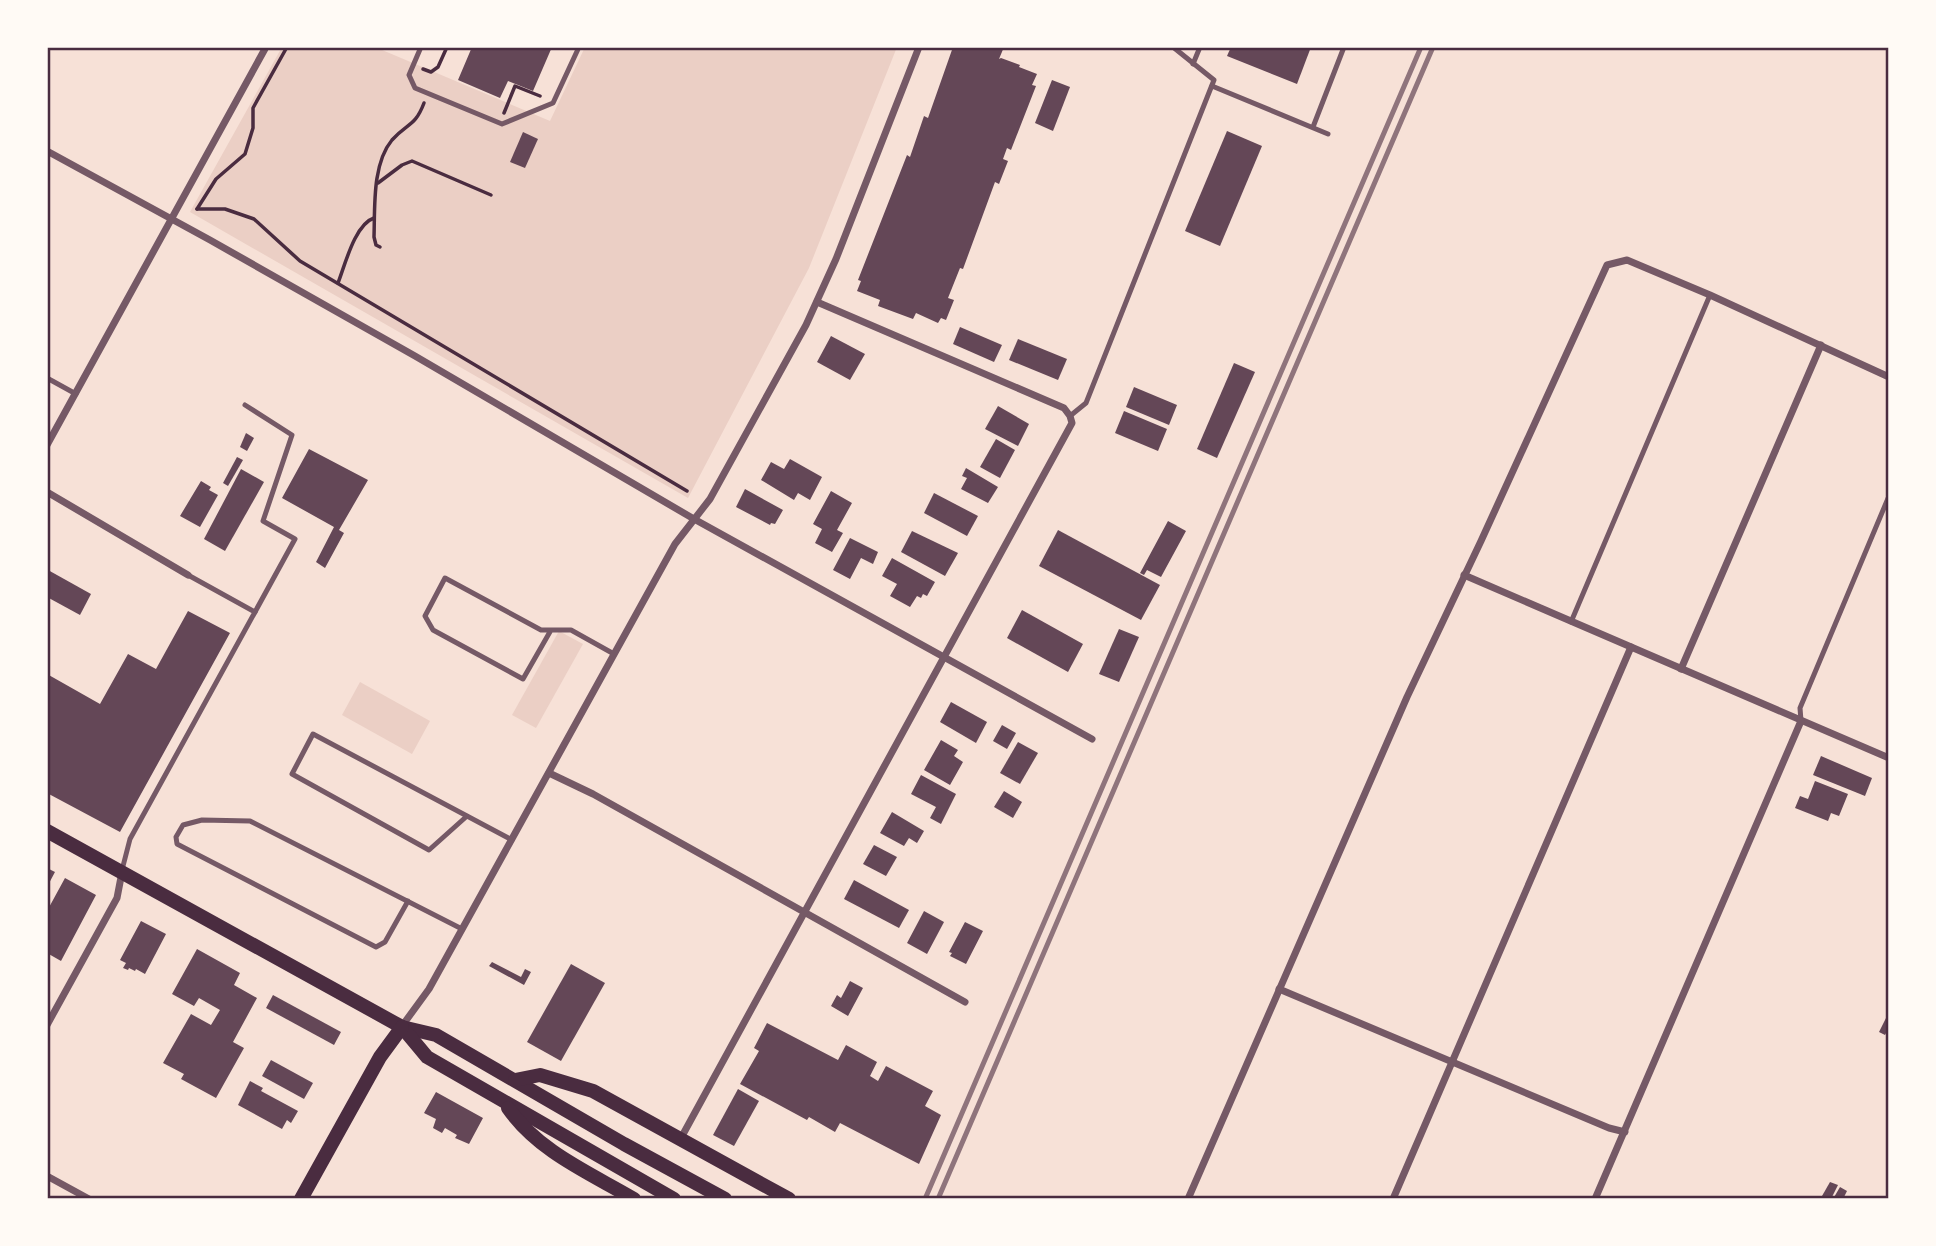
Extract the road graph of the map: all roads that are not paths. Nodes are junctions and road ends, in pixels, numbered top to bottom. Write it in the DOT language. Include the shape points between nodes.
graph roads {
  1 [pos="266,47"];
  2 [pos="421,47"];
  3 [pos="579,47"];
  4 [pos="919,47"];
  5 [pos="1173,47"];
  6 [pos="1200,47"];
  7 [pos="1345,47"];
  8 [pos="1194,64"];
  9 [pos="1212,86"];
  10 [pos="1313,127"];
  11 [pos="1328,134"];
  12 [pos="47,151"];
  13 [pos="172,219"];
  14 [pos="1710,295"];
  15 [pos="817,302"];
  16 [pos="1821,345"];
  17 [pos="1889,377"];
  18 [pos="47,378"];
  19 [pos="76,394"];
  20 [pos="245,405"];
  21 [pos="1070,416"];
  22 [pos="47,445"];
  23 [pos="47,492"];
  24 [pos="1889,496"];
  25 [pos="694,519"];
  26 [pos="188,575"];
  27 [pos="1464,575"];
  28 [pos="255,612"];
  29 [pos="1571,622"];
  30 [pos="551,630"];
  31 [pos="1631,647"];
  32 [pos="614,654"];
  33 [pos="946,657"];
  34 [pos="1681,669"];
  35 [pos="1801,721"];
  36 [pos="1092,738"];
  37 [pos="1889,758"];
  38 [pos="548,773"];
  39 [pos="467,816"];
  40 [pos="47,831"];
  41 [pos="512,840"];
  42 [pos="122,872"];
  43 [pos="408,901"];
  44 [pos="804,913"];
  45 [pos="462,929"];
  46 [pos="1279,989"];
  47 [pos="965,1002"];
  48 [pos="47,1025"];
  49 [pos="401,1027"];
  50 [pos="1451,1062"];
  51 [pos="515,1080"];
  52 [pos="503,1101"];
  53 [pos="1625,1132"];
  54 [pos="681,1138"];
  55 [pos="47,1176"];
  56 [pos="89,1199"];
  57 [pos="301,1199"];
  58 [pos="634,1199"];
  59 [pos="674,1199"];
  60 [pos="725,1199"];
  61 [pos="789,1199"];
  62 [pos="1188,1199"];
  63 [pos="1393,1199"];
  64 [pos="1595,1199"];
  1 -- 13 [label="street"];
  2 -- 3 [label="lane" via="410,79 415,88 499,124 554,102"];
  4 -- 15 [label="street"];
  5 -- 8 [label="lane"];
  6 -- 8 [label="lane"];
  7 -- 10 [label="lane"];
  8 -- 9 [label="lane" via="1214,80"];
  9 -- 10 [label="lane"];
  9 -- 21 [label="lane" via="1087,403"];
  10 -- 11 [label="lane"];
  12 -- 13 [label="street"];
  13 -- 19 [label="street"];
  13 -- 25 [label="street"];
  14 -- 16 [label="street"];
  14 -- 27 [label="street" via="1627,260 1607,265"];
  14 -- 29 [label="lane"];
  15 -- 21 [label="street" via="1063,408"];
  15 -- 25 [label="street"];
  16 -- 17 [label="street"];
  16 -- 34 [label="street"];
  18 -- 19 [label="lane"];
  19 -- 22 [label="street"];
  20 -- 28 [label="lane" via="292,435 263,521 295,539"];
  21 -- 33 [label="street" via="1070,428"];
  23 -- 26 [label="street"];
  24 -- 35 [label="lane" via="1800,708"];
  25 -- 32 [label="street"];
  25 -- 33 [label="street"];
  26 -- 28 [label="lane"];
  27 -- 29 [label="street"];
  27 -- 46 [label="street"];
  28 -- 42 [label="lane" via="130,839"];
  29 -- 31 [label="street"];
  30 -- 30 [label="lane" via="444,578 425,616 433,630 523,680"];
  30 -- 32 [label="lane" via="571,630"];
  31 -- 34 [label="street"];
  31 -- 50 [label="street"];
  32 -- 38 [label="street"];
  33 -- 36 [label="street"];
  33 -- 44 [label="street"];
  34 -- 35 [label="street"];
  35 -- 37 [label="street"];
  35 -- 53 [label="street"];
  38 -- 41 [label="street"];
  38 -- 44 [label="street"];
  39 -- 39 [label="lane" via="313,734 292,774 429,850"];
  39 -- 41 [label="lane"];
  40 -- 42 [label="main road"];
  41 -- 45 [label="street"];
  42 -- 48 [label="street" via="117,898"];
  42 -- 49 [label="main road"];
  43 -- 43 [label="lane" via="250,821 202,820 183,825 176,836 177,844 376,947 385,942"];
  43 -- 45 [label="lane"];
  44 -- 47 [label="street"];
  44 -- 54 [label="street"];
  45 -- 49 [label="street" via="429,989"];
  46 -- 50 [label="street"];
  46 -- 62 [label="street"];
  49 -- 51 [label="main road" via="436,1035"];
  49 -- 52 [label="main road" via="427,1058"];
  49 -- 57 [label="main road"];
  50 -- 53 [label="street"];
  50 -- 63 [label="street"];
  51 -- 54 [label="main road" via="540,1075 593,1091"];
  51 -- 60 [label="main road"];
  52 -- 58 [label="main road" via="551,1152"];
  52 -- 59 [label="main road"];
  53 -- 64 [label="street"];
  54 -- 61 [label="main road"];
  55 -- 56 [label="street"];
}
